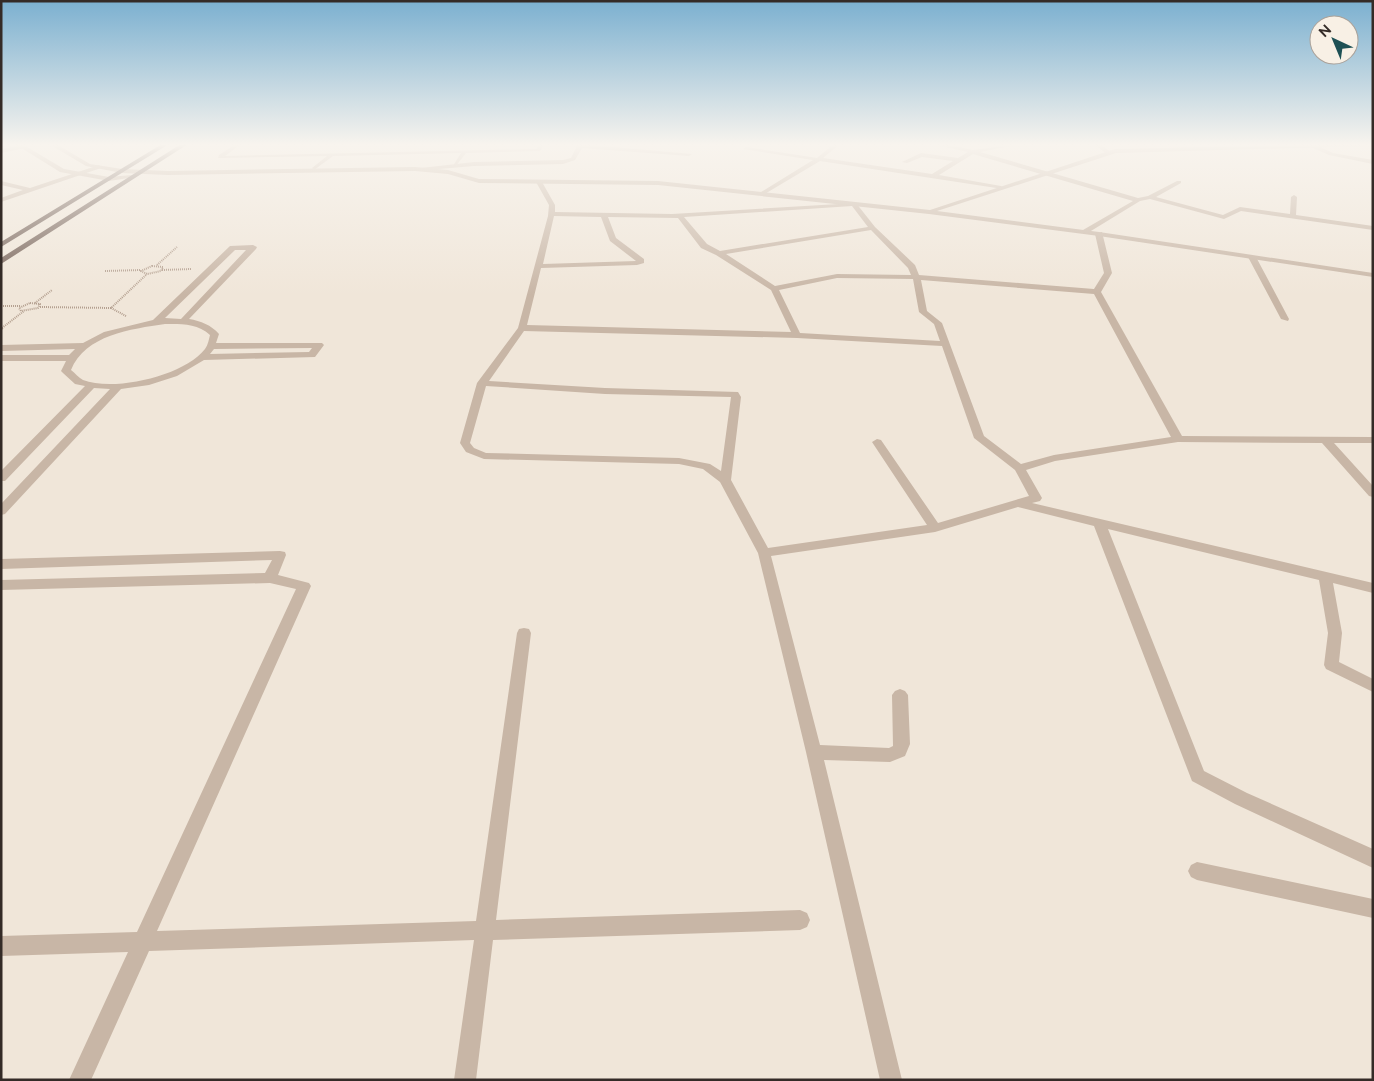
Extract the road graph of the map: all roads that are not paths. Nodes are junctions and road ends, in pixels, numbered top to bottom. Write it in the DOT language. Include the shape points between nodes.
graph roads {
  1 [pos="17,194"];
  2 [pos="85,194"];
  3 [pos="104,194"];
  4 [pos="546,194"];
  5 [pos="775,194"];
  6 [pos="981,194"];
  7 [pos="1118,194"];
  8 [pos="1155,194"];
  9 [pos="1150,197"];
  10 [pos="1294,197"];
  11 [pos="1,200"];
  12 [pos="1138,200"];
  13 [pos="854,204"];
  14 [pos="928,212"];
  15 [pos="551,214"];
  16 [pos="679,215"];
  17 [pos="604,216"];
  18 [pos="1293,216"];
  19 [pos="873,228"];
  20 [pos="1373,228"];
  21 [pos="1086,232"];
  22 [pos="1099,234"];
  23 [pos="1,245"];
  24 [pos="719,253"];
  25 [pos="1252,257"];
  26 [pos="1,262"];
  27 [pos="538,266"];
  28 [pos="1373,275"];
  29 [pos="916,277"];
  30 [pos="774,289"];
  31 [pos="1097,292"];
  32 [pos="1285,319"];
  33 [pos="183,321"];
  34 [pos="156,322"];
  35 [pos="522,328"];
  36 [pos="797,335"];
  37 [pos="946,344"];
  38 [pos="84,346"];
  39 [pos="213,346"];
  40 [pos="1,348"];
  41 [pos="203,357"];
  42 [pos="1,358"];
  43 [pos="71,358"];
  44 [pos="482,383"];
  45 [pos="91,386"];
  46 [pos="118,387"];
  47 [pos="1178,439"];
  48 [pos="1324,439"];
  49 [pos="1373,440"];
  50 [pos="877,442"];
  51 [pos="1018,468"];
  52 [pos="1,478"];
  53 [pos="725,480"];
  54 [pos="1373,493"];
  55 [pos="1019,503"];
  56 [pos="1,511"];
  57 [pos="1099,522"];
  58 [pos="935,528"];
  59 [pos="764,553"];
  60 [pos="1,564"];
  61 [pos="270,578"];
  62 [pos="1325,578"];
  63 [pos="1,585"];
  64 [pos="1373,588"];
  65 [pos="524,633"];
  66 [pos="1373,686"];
  67 [pos="900,695"];
  68 [pos="814,752"];
  69 [pos="1373,859"];
  70 [pos="1197,872"];
  71 [pos="1373,909"];
  72 [pos="800,920"];
  73 [pos="485,930"];
  74 [pos="143,942"];
  75 [pos="1,946"];
  76 [pos="80,1080"];
  77 [pos="465,1080"];
  78 [pos="891,1080"];
  1 -- 11 [label="street"];
  2 -- 23 [label="main road"];
  3 -- 26 [label="main road"];
  4 -- 15 [label="street" via="552,205"];
  5 -- 13 [label="street"];
  6 -- 14 [label="street"];
  7 -- 12 [label="street"];
  8 -- 9 [label="street"];
  9 -- 12 [label="street"];
  9 -- 18 [label="street" via="1224,217 1240,209"];
  10 -- 18 [label="street"];
  12 -- 21 [label="street"];
  13 -- 14 [label="street"];
  13 -- 16 [label="street"];
  13 -- 19 [label="street"];
  14 -- 21 [label="street"];
  15 -- 17 [label="street"];
  15 -- 27 [label="street"];
  16 -- 17 [label="street"];
  16 -- 24 [label="street" via="704,246"];
  17 -- 27 [label="street" via="613,239 641,261"];
  18 -- 20 [label="street"];
  19 -- 24 [label="street"];
  19 -- 29 [label="street" via="912,267"];
  21 -- 22 [label="street"];
  22 -- 25 [label="street"];
  22 -- 31 [label="street" via="1108,273"];
  24 -- 30 [label="street"];
  25 -- 28 [label="street"];
  25 -- 32 [label="street"];
  27 -- 35 [label="street"];
  29 -- 30 [label="street" via="837,276"];
  29 -- 31 [label="street"];
  29 -- 37 [label="street" via="923,312 938,323"];
  30 -- 36 [label="street"];
  31 -- 47 [label="street"];
  33 -- 34 [label="street"];
  33 -- 34 [label="street" via="253,247 233,248"];
  33 -- 39 [label="street" via="209,327 215,334"];
  34 -- 38 [label="street" via="106,335"];
  35 -- 36 [label="street"];
  35 -- 44 [label="street"];
  36 -- 37 [label="street"];
  37 -- 51 [label="street" via="979,438"];
  38 -- 40 [label="street"];
  38 -- 43 [label="street"];
  39 -- 41 [label="street"];
  39 -- 41 [label="street" via="319,345 312,355"];
  41 -- 46 [label="street" via="162,378"];
  42 -- 43 [label="street"];
  43 -- 45 [label="street" via="66,371 70,379"];
  44 -- 53 [label="street" via="465,443 470,450 484,456 679,461 706,466"];
  44 -- 53 [label="street" via="605,391 734,394"];
  45 -- 46 [label="street"];
  45 -- 52 [label="street"];
  46 -- 56 [label="street"];
  47 -- 48 [label="street"];
  47 -- 51 [label="street" via="1054,458"];
  48 -- 49 [label="street"];
  48 -- 54 [label="street"];
  50 -- 58 [label="street"];
  51 -- 55 [label="street" via="1036,498"];
  53 -- 59 [label="street"];
  55 -- 57 [label="street"];
  55 -- 58 [label="street"];
  57 -- 62 [label="street"];
  57 -- 69 [label="street" via="1198,776 1224,792 1338,840"];
  58 -- 59 [label="street"];
  59 -- 68 [label="street"];
  60 -- 61 [label="street" via="280,554"];
  61 -- 63 [label="street"];
  61 -- 74 [label="street" via="304,586"];
  62 -- 64 [label="street"];
  62 -- 66 [label="street" via="1335,633 1332,665"];
  65 -- 73 [label="street"];
  67 -- 68 [label="street" via="902,744 899,751 890,755"];
  68 -- 78 [label="street"];
  70 -- 71 [label="street"];
  72 -- 73 [label="street"];
  73 -- 74 [label="street"];
  73 -- 77 [label="street"];
  74 -- 75 [label="street"];
  74 -- 76 [label="street"];
}
